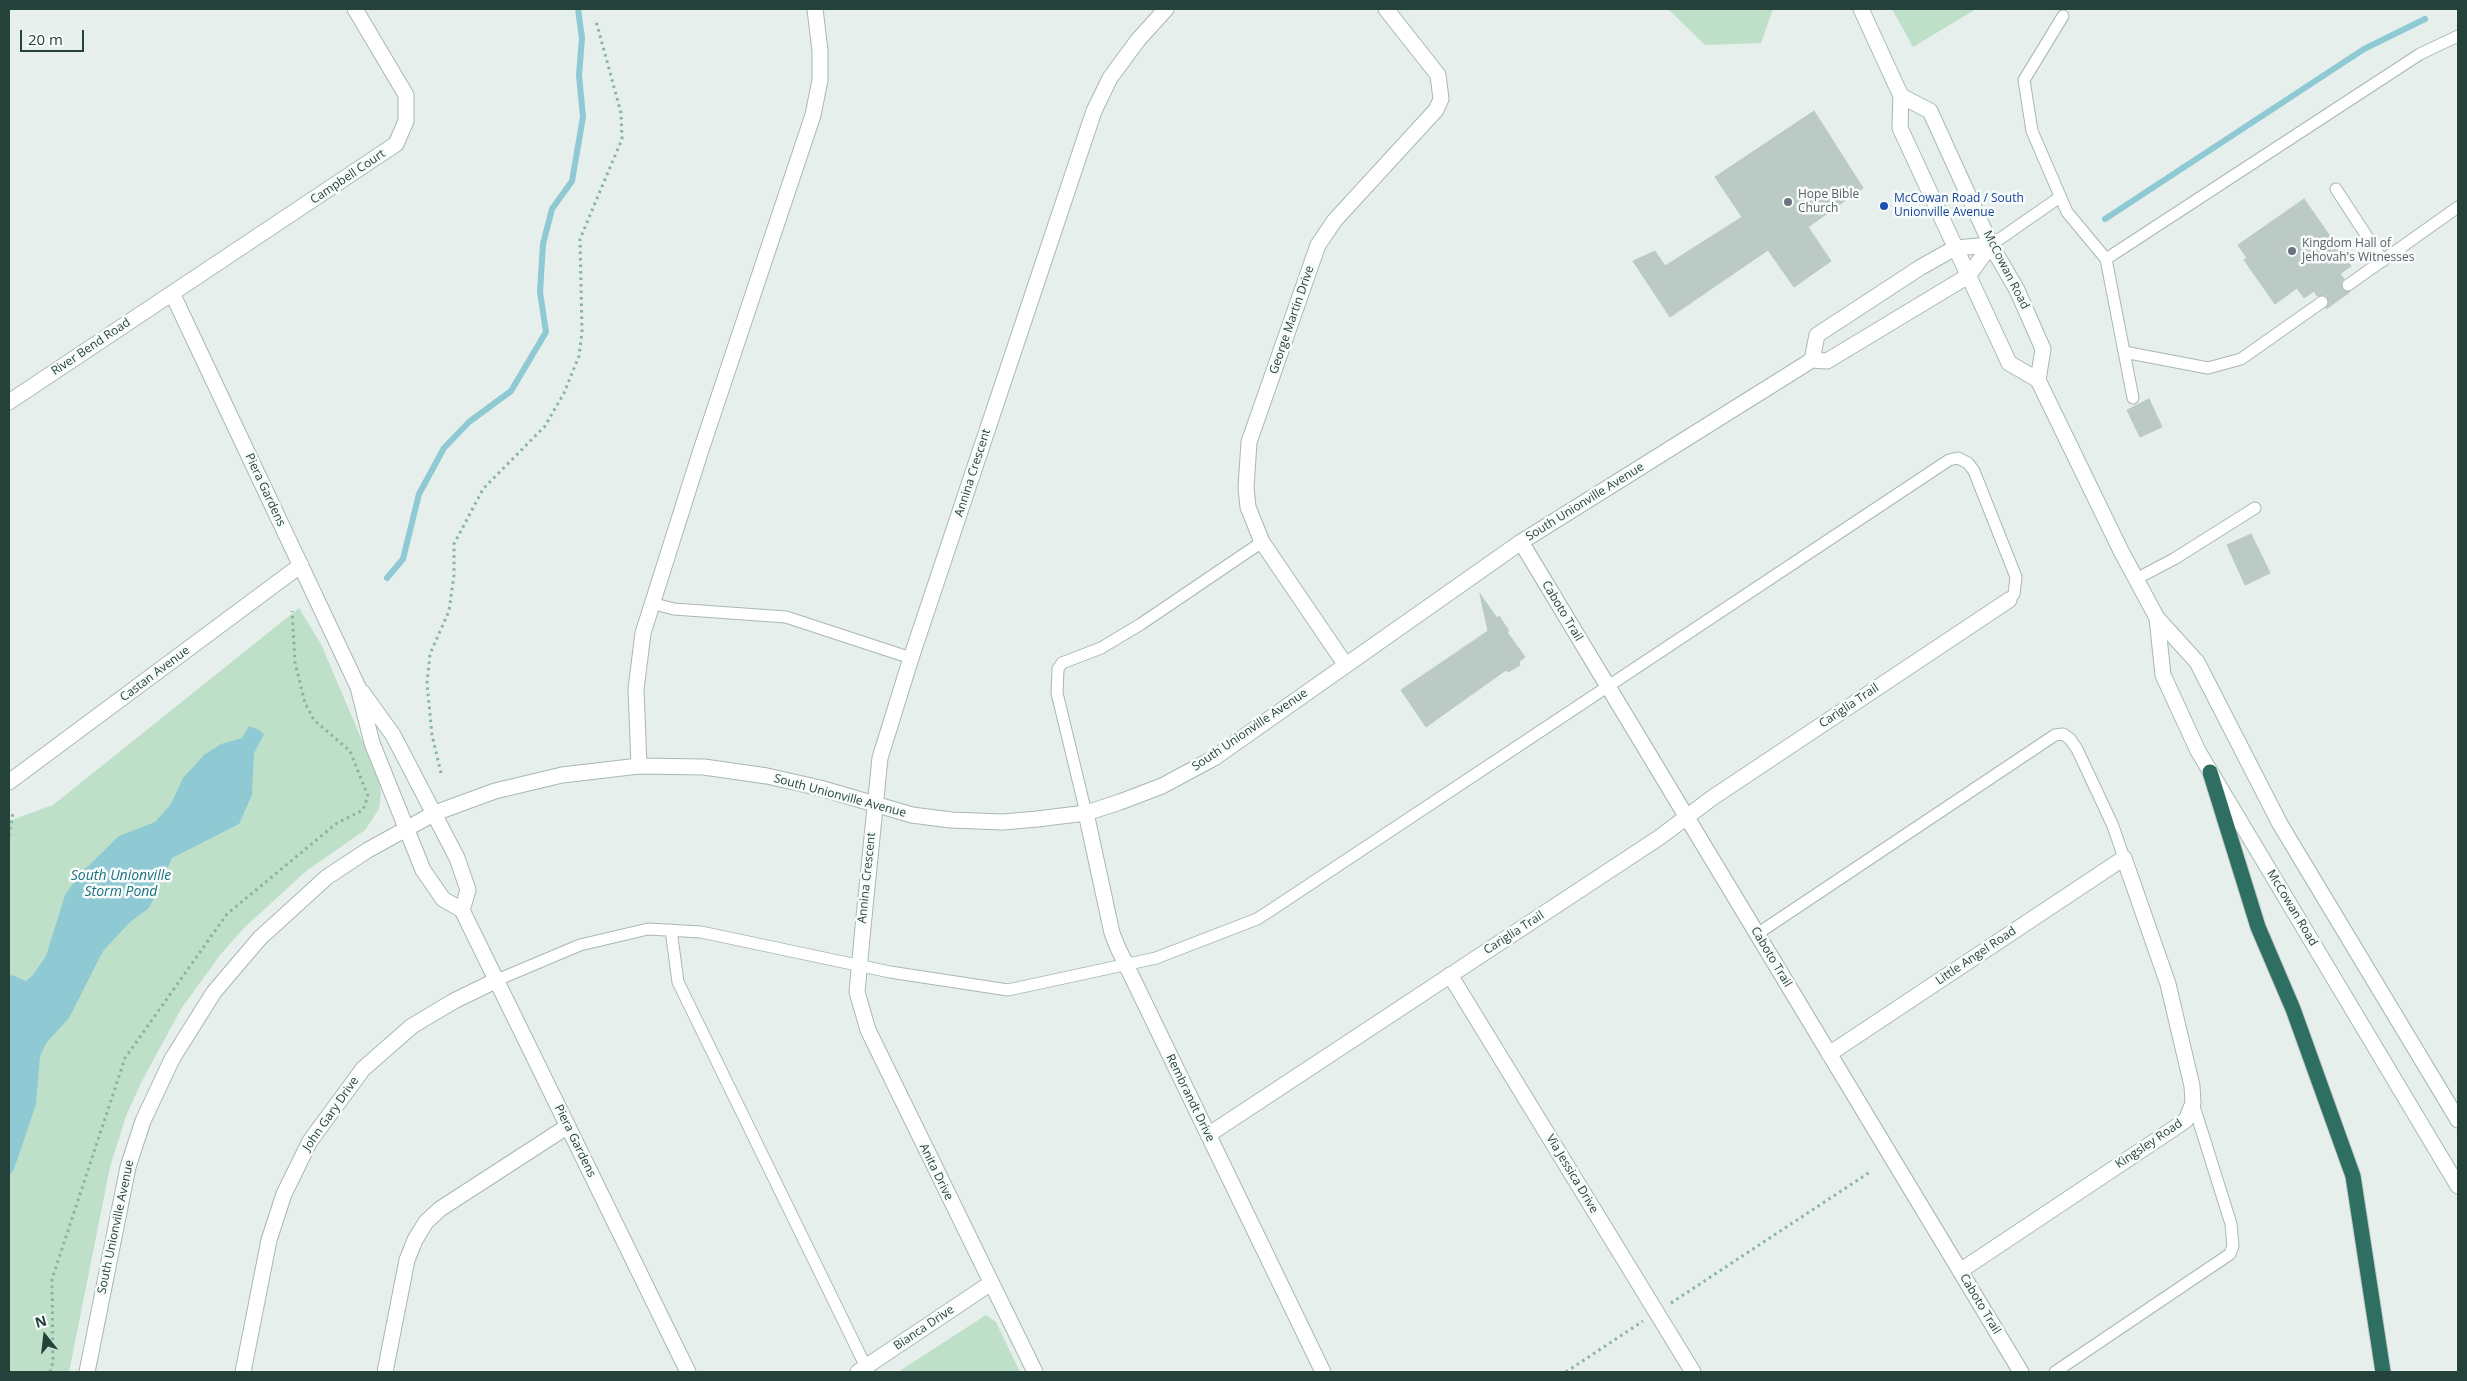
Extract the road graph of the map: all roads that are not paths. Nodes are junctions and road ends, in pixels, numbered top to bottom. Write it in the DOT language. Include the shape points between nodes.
graph roads {
  1 [pos="355,9"];
  2 [pos="815,9"];
  3 [pos="1166,9"];
  4 [pos="1386,9"];
  5 [pos="1861,9"];
  6 [pos="2063,16"];
  7 [pos="2458,36"];
  8 [pos="1902,96"];
  9 [pos="2336,189"];
  10 [pos="2060,197"];
  11 [pos="2458,207"];
  12 [pos="1991,245"];
  13 [pos="1955,248"];
  14 [pos="2106,259"];
  15 [pos="2383,261"];
  16 [pos="1968,276"];
  17 [pos="2348,285"];
  18 [pos="172,293"];
  19 [pos="2322,302"];
  20 [pos="2124,352"];
  21 [pos="1812,360"];
  22 [pos="2038,380"];
  23 [pos="2133,398"];
  24 [pos="9,402"];
  25 [pos="2255,508"];
  26 [pos="1262,542"];
  27 [pos="1521,542"];
  28 [pos="301,565"];
  29 [pos="2136,579"];
  30 [pos="2008,600"];
  31 [pos="651,604"];
  32 [pos="2157,618"];
  33 [pos="911,658"];
  34 [pos="1345,664"];
  35 [pos="1607,686"];
  36 [pos="358,687"];
  37 [pos="639,766"];
  38 [pos="2210,772"];
  39 [pos="9,782"];
  40 [pos="875,805"];
  41 [pos="434,813"];
  42 [pos="1086,813"];
  43 [pos="1687,816"];
  44 [pos="406,828"];
  45 [pos="2124,858"];
  46 [pos="462,910"];
  47 [pos="671,930"];
  48 [pos="1757,934"];
  49 [pos="859,965"];
  50 [pos="1126,965"];
  51 [pos="1450,975"];
  52 [pos="497,980"];
  53 [pos="1828,1054"];
  54 [pos="2193,1103"];
  55 [pos="2458,1120"];
  56 [pos="568,1126"];
  57 [pos="1208,1135"];
  58 [pos="2458,1186"];
  59 [pos="1960,1270"];
  60 [pos="991,1283"];
  61 [pos="862,1370"];
  62 [pos="87,1372"];
  63 [pos="243,1372"];
  64 [pos="385,1372"];
  65 [pos="688,1372"];
  66 [pos="1035,1372"];
  67 [pos="1323,1372"];
  68 [pos="1693,1372"];
  69 [pos="2021,1372"];
  70 [pos="2055,1372"];
  71 [pos="2383,1372"];
  1 -- 18 [label="street, Campbell Court" via="406,95 406,121 396,144"];
  2 -- 31 [label="street" via="820,80 813,115"];
  3 -- 33 [label="street, Annina Crescent" via="1110,78 1094,111"];
  4 -- 26 [label="street, George Martin Drive" via="1438,75 1441,99 1436,110 1335,220 1318,245 1249,442 1248,507"];
  5 -- 8 [label="street"];
  6 -- 10 [label="lane" via="2024,80 2032,131"];
  7 -- 14 [label="lane" via="2420,54"];
  8 -- 12 [label="street, McCowan Road" via="1930,111"];
  8 -- 13 [label="street" via="1900,128"];
  9 -- 15 [label="lane"];
  10 -- 12 [label="lane"];
  10 -- 14 [label="lane" via="2067,212"];
  11 -- 15 [label="lane"];
  12 -- 13 [label="street"];
  12 -- 16 [label="street, South Unionville Avenue"];
  12 -- 22 [label="street, McCowan Road" via="2017,290 2044,350"];
  13 -- 16 [label="street"];
  13 -- 21 [label="street" via="1816,335"];
  14 -- 20 [label="lane"];
  15 -- 17 [label="lane"];
  16 -- 21 [label="street, South Unionville Avenue" via="1827,362"];
  16 -- 22 [label="street" via="2009,363"];
  18 -- 24 [label="street, River Bend Road"];
  18 -- 28 [label="street, Piera Gardens"];
  19 -- 20 [label="lane" via="2241,359 2208,368"];
  20 -- 23 [label="lane"];
  21 -- 27 [label="street, South Unionville Avenue"];
  22 -- 29 [label="street, McCowan Road"];
  25 -- 29 [label="lane"];
  26 -- 34 [label="street, George Martin Drive"];
  26 -- 42 [label="lane" via="1141,624 1101,648 1062,663 1058,669 1057,693"];
  27 -- 34 [label="street, South Unionville Avenue"];
  27 -- 35 [label="street, Caboto Trail"];
  28 -- 36 [label="street, Piera Gardens"];
  28 -- 39 [label="street, Castan Avenue"];
  29 -- 32 [label="street, McCowan Road"];
  30 -- 35 [label="lane, Cariglia Trail" via="2014,594 2016,577 1974,471 1958,458 1948,460"];
  30 -- 43 [label="street, Cariglia Trail"];
  31 -- 33 [label="lane" via="674,610 786,617"];
  31 -- 37 [label="street" via="643,633 636,689"];
  32 -- 38 [label="street, McCowan Road" via="2163,674"];
  32 -- 55 [label="street, McCowan Road" via="2197,662 2280,824"];
  33 -- 40 [label="street, Annina Crescent" via="880,758"];
  34 -- 42 [label="street, South Unionville Avenue" via="1246,736 1190,771 1162,786"];
  35 -- 43 [label="street, Caboto Trail"];
  35 -- 50 [label="lane" via="1257,919 1156,958"];
  36 -- 41 [label="street, Piera Gardens" via="393,735"];
  36 -- 44 [label="street, Piera Gardens" via="372,742"];
  37 -- 40 [label="street, South Unionville Avenue" via="704,767 758,774"];
  37 -- 41 [label="street, South Unionville Avenue" via="544,778"];
  38 -- 58 [label="street, McCowan Road"];
  38 -- 71 [label="highway" via="2258,927 2293,1009 2354,1176"];
  40 -- 42 [label="street, South Unionville Avenue" via="928,818 974,821 1003,822"];
  40 -- 49 [label="street, Annina Crescent"];
  41 -- 44 [label="street, South Unionville Avenue"];
  41 -- 46 [label="street, Piera Gardens" via="457,858 468,890"];
  42 -- 50 [label="street, Rembrandt Drive" via="1112,933"];
  43 -- 48 [label="street, Caboto Trail"];
  43 -- 51 [label="street, Cariglia Trail"];
  44 -- 46 [label="street, Piera Gardens" via="423,870 444,899"];
  44 -- 62 [label="street, South Unionville Avenue" via="327,877 274,923 231,971 188,1030 153,1097 128,1167 112,1234"];
  45 -- 48 [label="lane" via="2113,826 2077,749 2063,734 2055,735"];
  45 -- 53 [label="street, Little Angel Road"];
  45 -- 54 [label="street" via="2168,984 2192,1086"];
  46 -- 52 [label="street, Piera Gardens"];
  47 -- 49 [label="lane" via="701,932"];
  47 -- 52 [label="lane" via="648,929 580,945"];
  47 -- 61 [label="lane" via="678,982"];
  48 -- 53 [label="street, Caboto Trail"];
  49 -- 50 [label="lane" via="1008,990"];
  49 -- 60 [label="street, Anita Drive" via="856,992 868,1030"];
  50 -- 57 [label="street, Rembrandt Drive"];
  51 -- 57 [label="street, Cariglia Trail"];
  51 -- 68 [label="street, Via Jessica Drive"];
  52 -- 56 [label="street, Piera Gardens"];
  52 -- 63 [label="street, John Gary Drive" via="454,1001 407,1031 363,1069 310,1141 284,1194 269,1240"];
  53 -- 59 [label="street, Caboto Trail"];
  54 -- 59 [label="street, Kingsley Road" via="2186,1120"];
  54 -- 70 [label="lane" via="2231,1224 2233,1246 2230,1254"];
  56 -- 64 [label="street" via="440,1208 426,1222 407,1260"];
  56 -- 65 [label="street, Piera Gardens"];
  57 -- 67 [label="street, Rembrandt Drive"];
  59 -- 69 [label="street, Caboto Trail"];
  60 -- 61 [label="street, Bianca Drive"];
  60 -- 66 [label="street, Anita Drive"];
}
